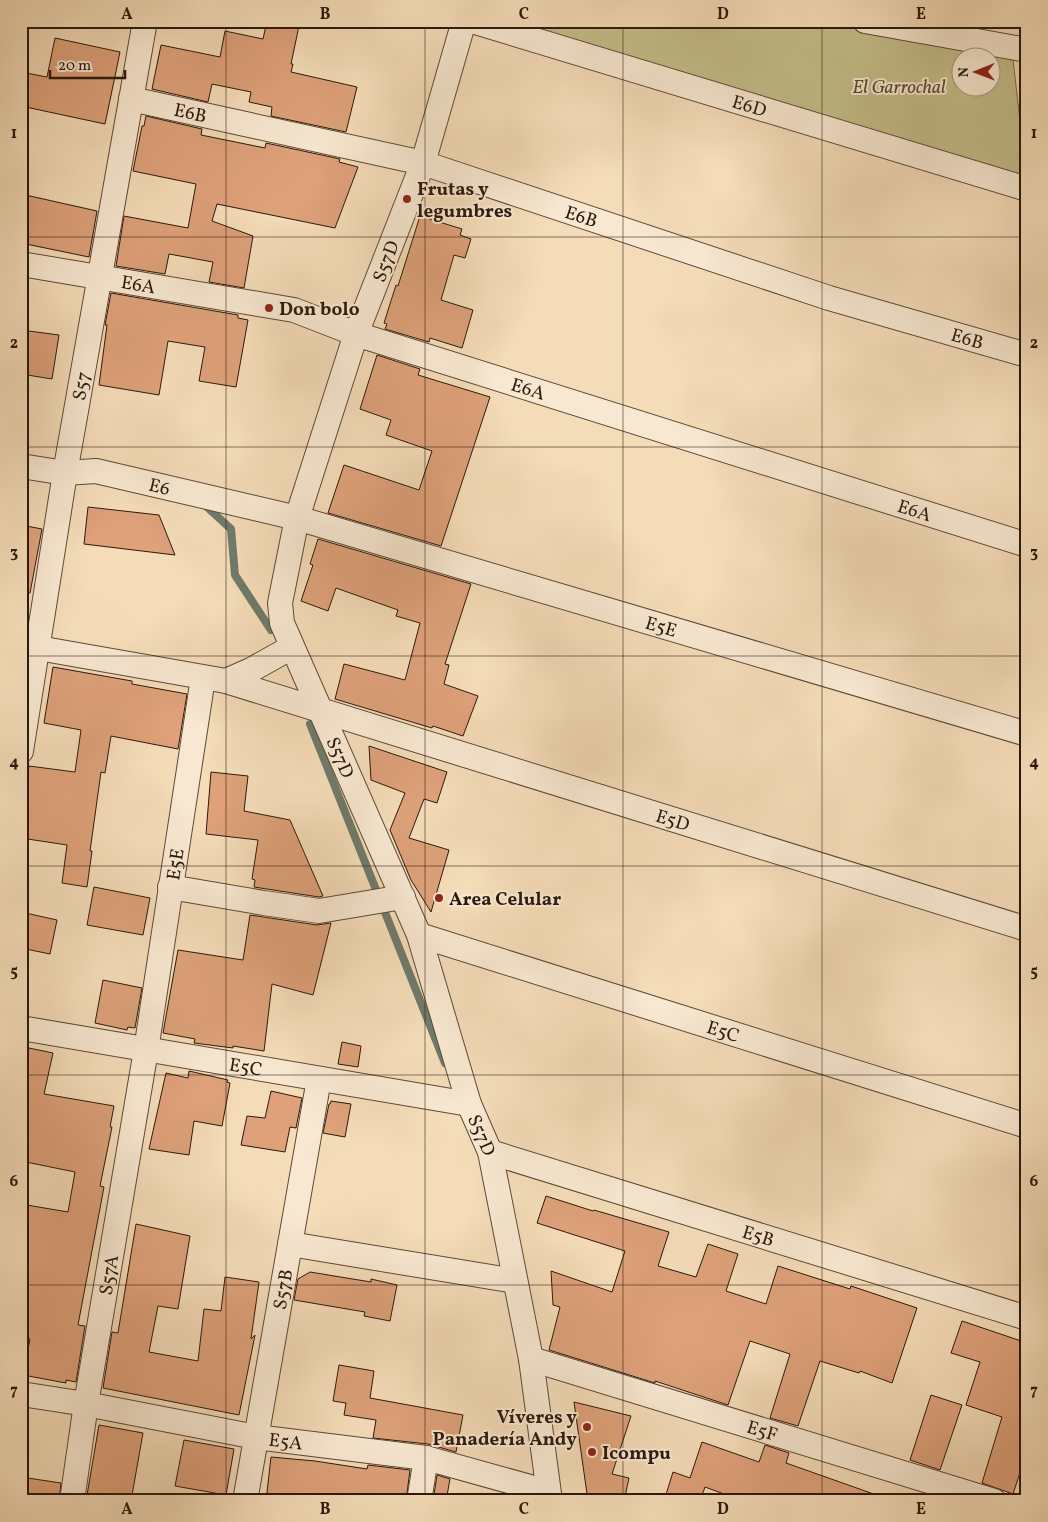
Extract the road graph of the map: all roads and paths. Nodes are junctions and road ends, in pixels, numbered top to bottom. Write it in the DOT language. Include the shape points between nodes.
graph roads {
  1 [pos="145,21"];
  2 [pos="464,21"];
  3 [pos="472,21"];
  4 [pos="865,21"];
  5 [pos="1027,50"];
  6 [pos="131,99"];
  7 [pos="423,162"];
  8 [pos="1027,189"];
  9 [pos="21,264"];
  10 [pos="99,277"];
  11 [pos="356,334"];
  12 [pos="1027,355"];
  13 [pos="21,466"];
  14 [pos="65,473"];
  15 [pos="297,518"];
  16 [pos="1027,545"];
  17 [pos="30,646"];
  18 [pos="292,646"];
  19 [pos="203,678"];
  20 [pos="226,681"];
  21 [pos="321,710"];
  22 [pos="1027,734"];
  23 [pos="21,751"];
  24 [pos="170,887"];
  25 [pos="403,897"];
  26 [pos="1027,929"];
  27 [pos="419,935"];
  28 [pos="21,1028"];
  29 [pos="146,1050"];
  30 [pos="319,1079"];
  31 [pos="469,1104"];
  32 [pos="1027,1126"];
  33 [pos="490,1152"];
  34 [pos="290,1244"];
  35 [pos="515,1281"];
  36 [pos="1027,1318"];
  37 [pos="531,1359"];
  38 [pos="21,1394"];
  39 [pos="86,1404"];
  40 [pos="256,1437"];
  41 [pos="426,1458"];
  42 [pos="549,1496"];
  43 [pos="72,1501"];
  44 [pos="245,1501"];
  45 [pos="419,1501"];
  46 [pos="994,1501"];
  1 -- 6 [label="street, S57"];
  2 -- 7 [label="street, S57D"];
  3 -- 8 [label="street, E6D"];
  4 -- 5 [label="street"];
  6 -- 7 [label="street, E6B"];
  6 -- 10 [label="street, S57"];
  7 -- 11 [label="street, S57D"];
  7 -- 12 [label="street, E6B" via="829,298"];
  9 -- 10 [label="street, E6A"];
  10 -- 11 [label="street, E6A" via="294,310"];
  10 -- 14 [label="street, S57"];
  11 -- 15 [label="street, S57D"];
  11 -- 16 [label="street, E6A"];
  13 -- 14 [label="street, E6"];
  14 -- 15 [label="street, E6" via="96,471"];
  14 -- 17 [label="street, S57"];
  15 -- 18 [label="street, S57D" via="280,603 282,623"];
  15 -- 22 [label="street, E5E"];
  17 -- 19 [label="street"];
  17 -- 23 [label="street, S57"];
  18 -- 20 [label="street"];
  18 -- 21 [label="street, S57D"];
  19 -- 20 [label="street"];
  19 -- 24 [label="street, E5E"];
  20 -- 21 [label="street"];
  21 -- 25 [label="street, S57D"];
  21 -- 26 [label="street, E5D"];
  24 -- 25 [label="street" via="319,911"];
  24 -- 29 [label="street, E5E"];
  25 -- 27 [label="street, S57D"];
  27 -- 31 [label="street, S57D"];
  27 -- 32 [label="street, E5C"];
  28 -- 29 [label="street, E5C"];
  29 -- 30 [label="street, E5C"];
  29 -- 39 [label="street, S57A"];
  30 -- 31 [label="street, E5C"];
  30 -- 34 [label="street, S57B"];
  31 -- 33 [label="street, S57D"];
  33 -- 35 [label="street, S57D"];
  33 -- 36 [label="street, E5B"];
  34 -- 35 [label="street"];
  34 -- 40 [label="street, S57B"];
  35 -- 37 [label="street, S57D"];
  37 -- 42 [label="street, S57D"];
  37 -- 46 [label="street, E5F"];
  38 -- 39 [label="street, E5A"];
  39 -- 40 [label="street, E5A"];
  39 -- 43 [label="street, S57A"];
  40 -- 41 [label="street, E5A"];
  40 -- 44 [label="street, S57B"];
  41 -- 42 [label="street, E5A"];
  41 -- 45 [label="street"];
}
